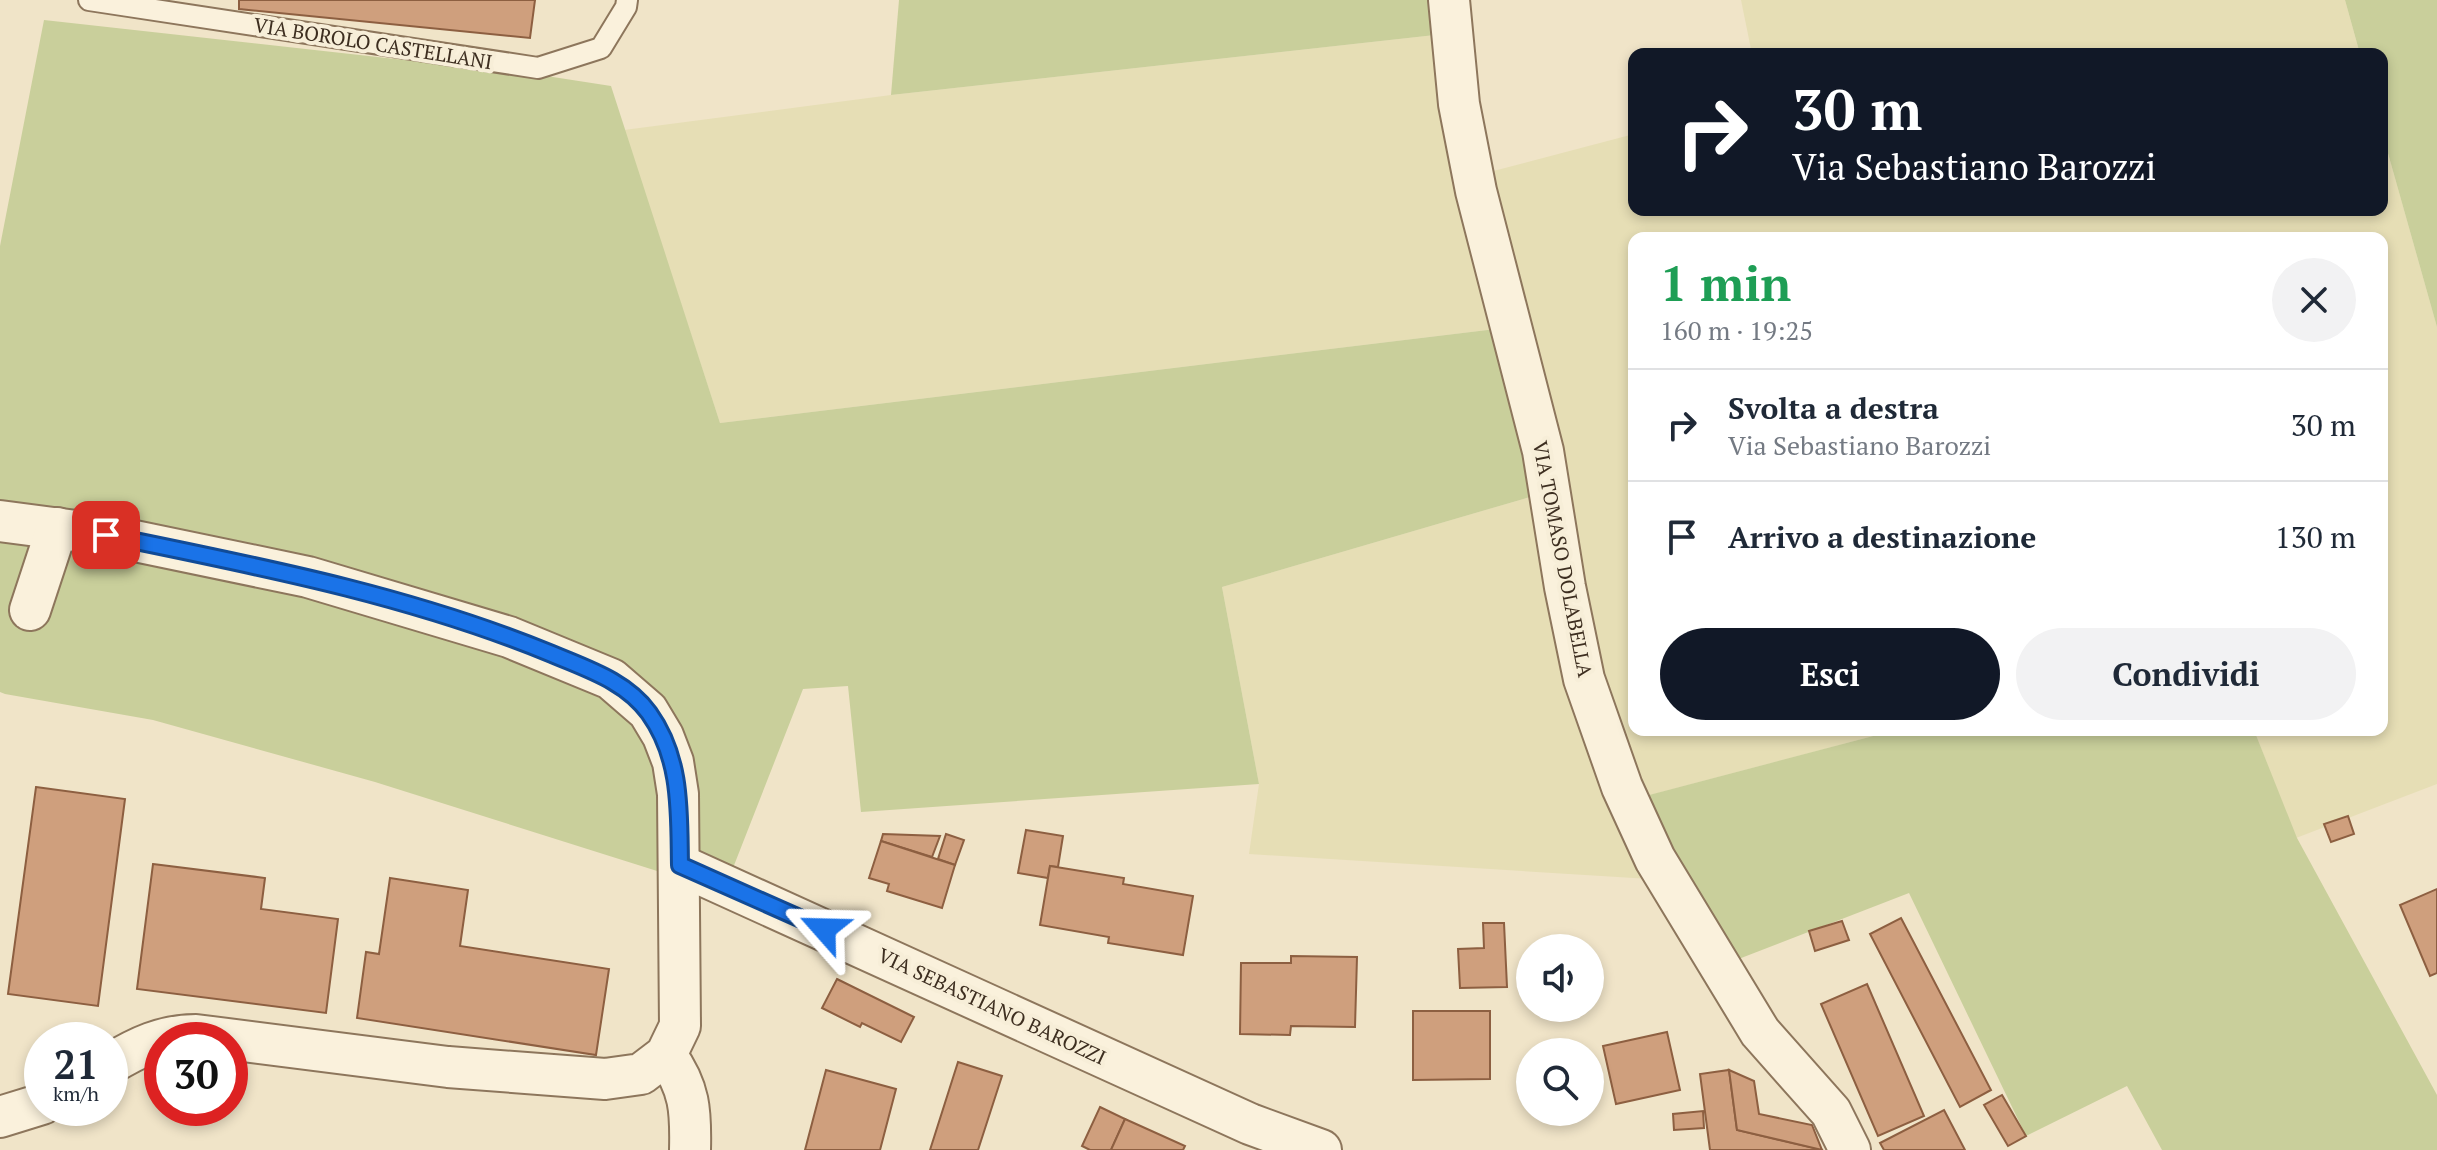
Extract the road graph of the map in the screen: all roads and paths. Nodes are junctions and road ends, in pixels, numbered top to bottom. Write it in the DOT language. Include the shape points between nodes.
graph roads {
  1 [pos="89,0"];
  2 [pos="627,0"];
  3 [pos="1449,0"];
  4 [pos="0,521"];
  5 [pos="57,528"];
  6 [pos="30,610"];
  7 [pos="680,865"];
  8 [pos="128,1054"];
  9 [pos="666,1055"];
  10 [pos="24,1110"];
  11 [pos="0,1117"];
  12 [pos="690,1150"];
  13 [pos="1321,1150"];
  14 [pos="1850,1150"];
  1 -- 2 [label="lane, VIA BOROLO CASTELLANI" via="538,68 601,48"];
  3 -- 14 [label="street, VIA TOMASO DOLABELLA" via="1459,104 1476,191 1543,451 1584,679 1622,787 1655,859 1760,1032 1831,1112"];
  4 -- 5 [label="street"];
  5 -- 6 [label="street"];
  5 -- 7 [label="street" via="308,577 509,637 611,679 648,711 668,749 678,794"];
  7 -- 9 [label="street" via="680,1026"];
  7 -- 13 [label="street, VIA SEBASTIANO BAROZZI" via="1250,1124"];
  8 -- 9 [label="street" via="173,1035 196,1035 448,1067 605,1079 641,1074"];
  9 -- 12 [label="street" via="679,1073 691,1108"];
  10 -- 11 [label="street"];
}
